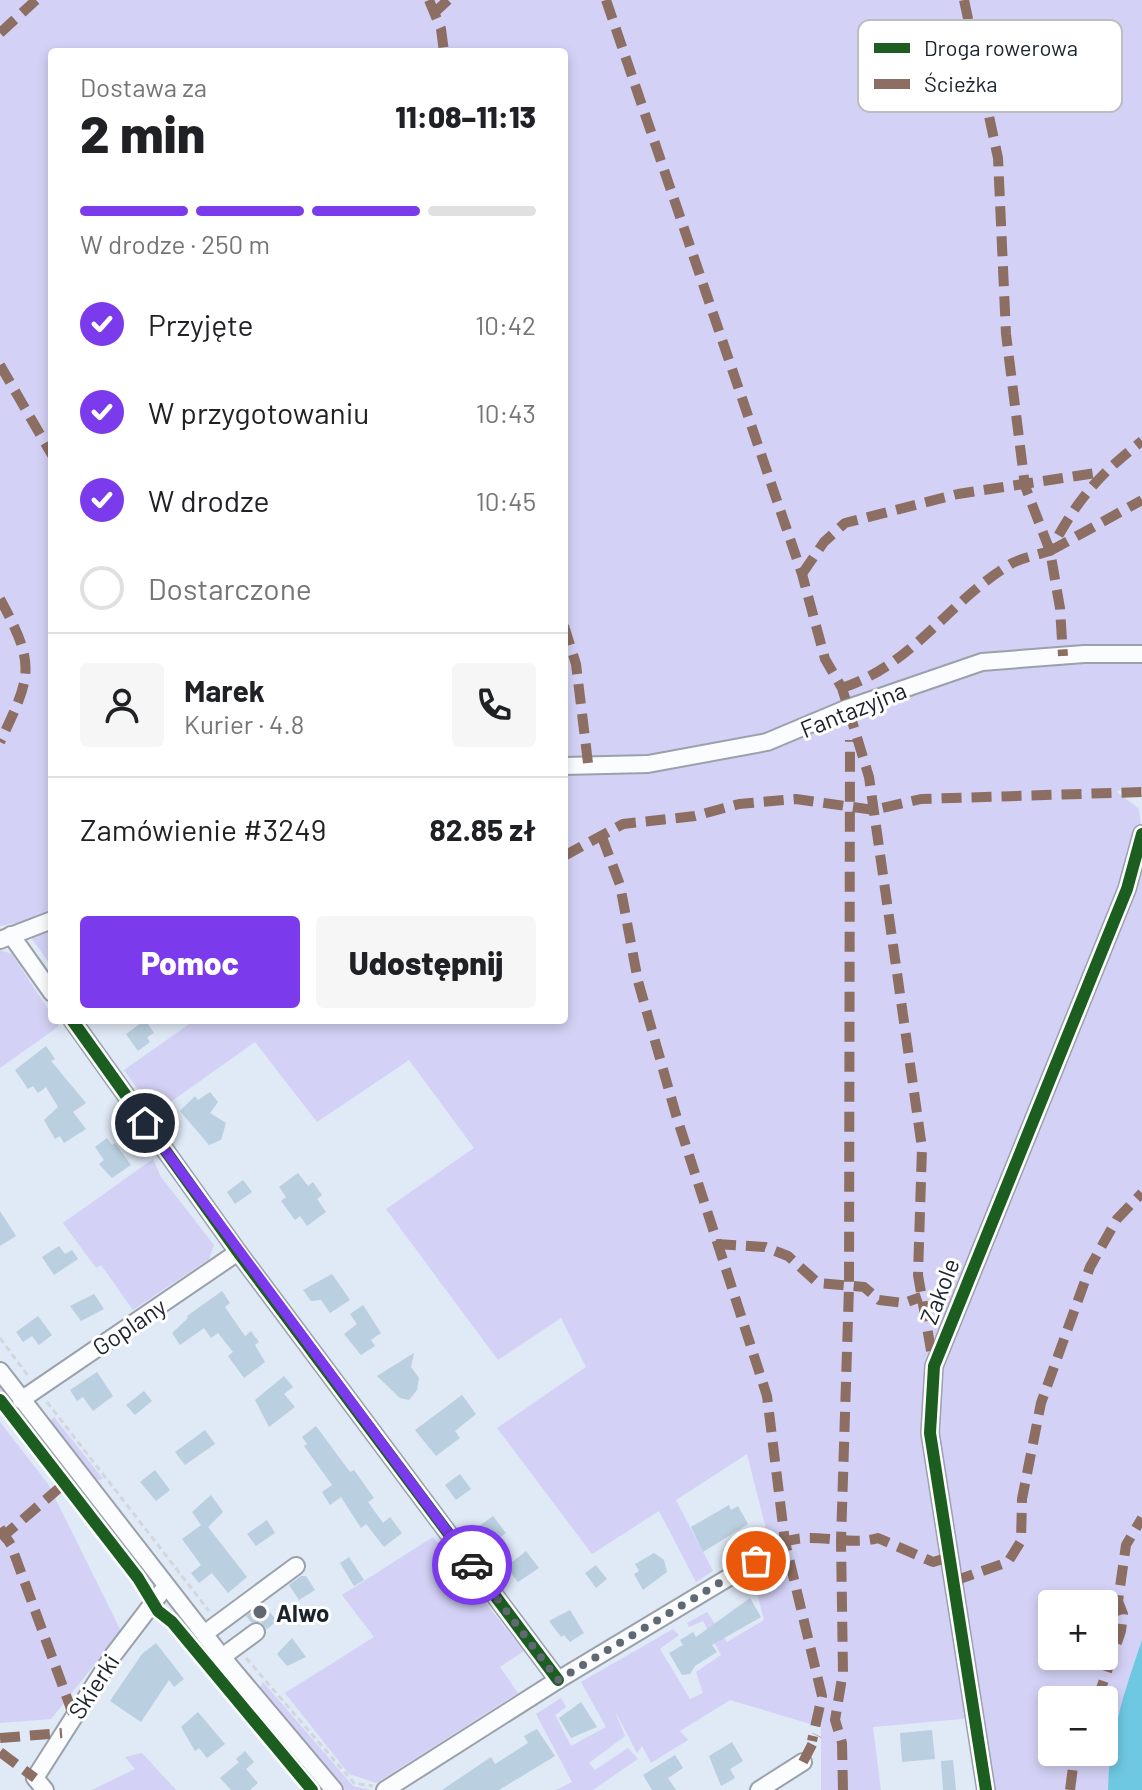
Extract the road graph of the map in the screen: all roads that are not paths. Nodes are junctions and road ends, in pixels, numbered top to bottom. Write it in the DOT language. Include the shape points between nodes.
graph roads {
  1 [pos="1142,654"];
  2 [pos="568,766"];
  3 [pos="1142,834"];
  4 [pos="48,921"];
  5 [pos="5,937"];
  6 [pos="48,988"];
  7 [pos="75,1024"];
  8 [pos="238,1252"];
  9 [pos="0,1371"];
  10 [pos="21,1400"];
  11 [pos="756,1561"];
  12 [pos="296,1566"];
  13 [pos="166,1586"];
  14 [pos="256,1632"];
  15 [pos="204,1634"];
  16 [pos="222,1657"];
  17 [pos="558,1680"];
  18 [pos="803,1762"];
  19 [pos="380,1789"];
  20 [pos="45,1790"];
  21 [pos="334,1790"];
  22 [pos="759,1790"];
  23 [pos="986,1790"];
  1 -- 2 [label="street, Fantazyjna" via="982,662 767,742 648,764"];
  3 -- 23 [label="street, Zakole" via="1127,889 934,1366 930,1433"];
  4 -- 5 [label="street"];
  5 -- 6 [label="street"];
  7 -- 8 [label="street"];
  8 -- 10 [label="street, Goplany"];
  8 -- 17 [label="street"];
  9 -- 10 [label="street"];
  10 -- 13 [label="street"];
  11 -- 17 [label="street"];
  12 -- 15 [label="street"];
  13 -- 15 [label="street"];
  13 -- 20 [label="street, Skierki" via="121,1643 55,1744 35,1778"];
  14 -- 16 [label="street"];
  15 -- 16 [label="street"];
  16 -- 21 [label="street"];
  17 -- 19 [label="street"];
  18 -- 22 [label="street"];
}
